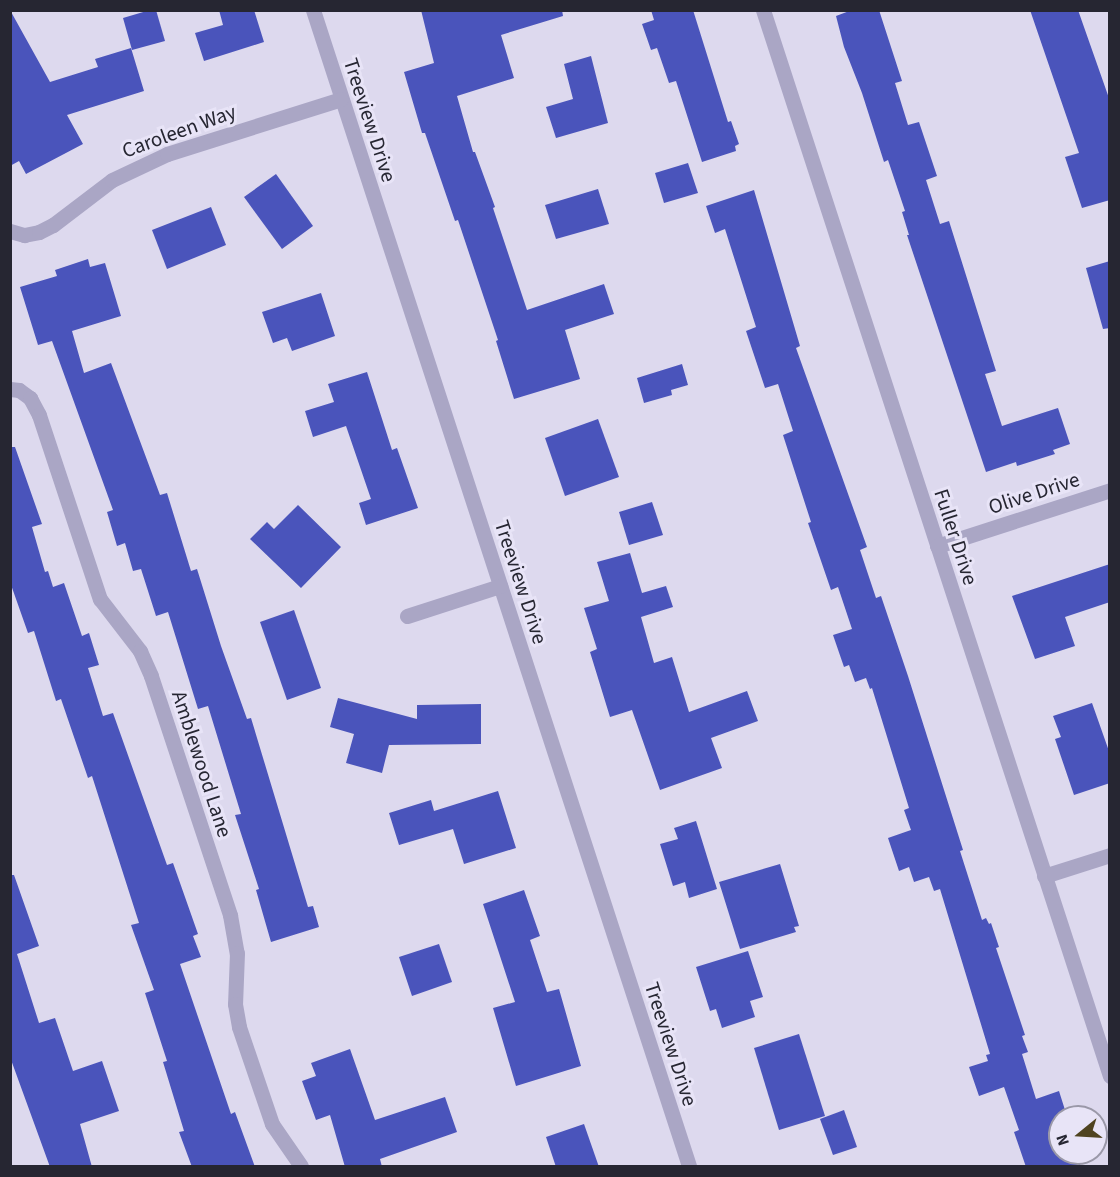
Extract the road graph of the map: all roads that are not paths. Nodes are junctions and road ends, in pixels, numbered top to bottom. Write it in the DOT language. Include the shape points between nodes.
graph roads {
  1 [pos="313,10"];
  2 [pos="763,10"];
  3 [pos="341,99"];
  4 [pos="10,231"];
  5 [pos="15,389"];
  6 [pos="1110,490"];
  7 [pos="937,546"];
  8 [pos="500,586"];
  9 [pos="407,616"];
  10 [pos="1110,855"];
  11 [pos="1044,876"];
  12 [pos="1110,1076"];
  13 [pos="301,1167"];
  14 [pos="689,1167"];
  1 -- 3 [label="street, Treeview Drive"];
  2 -- 7 [label="street, Fuller Drive"];
  3 -- 4 [label="street, Caroleen Way" via="167,154 112,180 46,229 24,235"];
  3 -- 8 [label="street, Treeview Drive"];
  5 -- 13 [label="street, Amblewood Lane" via="30,398 39,415 100,599 140,651 151,676 230,915 237,953 238,1027 272,1124"];
  6 -- 7 [label="street, Olive Drive"];
  7 -- 11 [label="street, Fuller Drive"];
  8 -- 9 [label="street"];
  8 -- 14 [label="street, Treeview Drive"];
  10 -- 11 [label="street"];
  11 -- 12 [label="street, Fuller Drive"];
}
